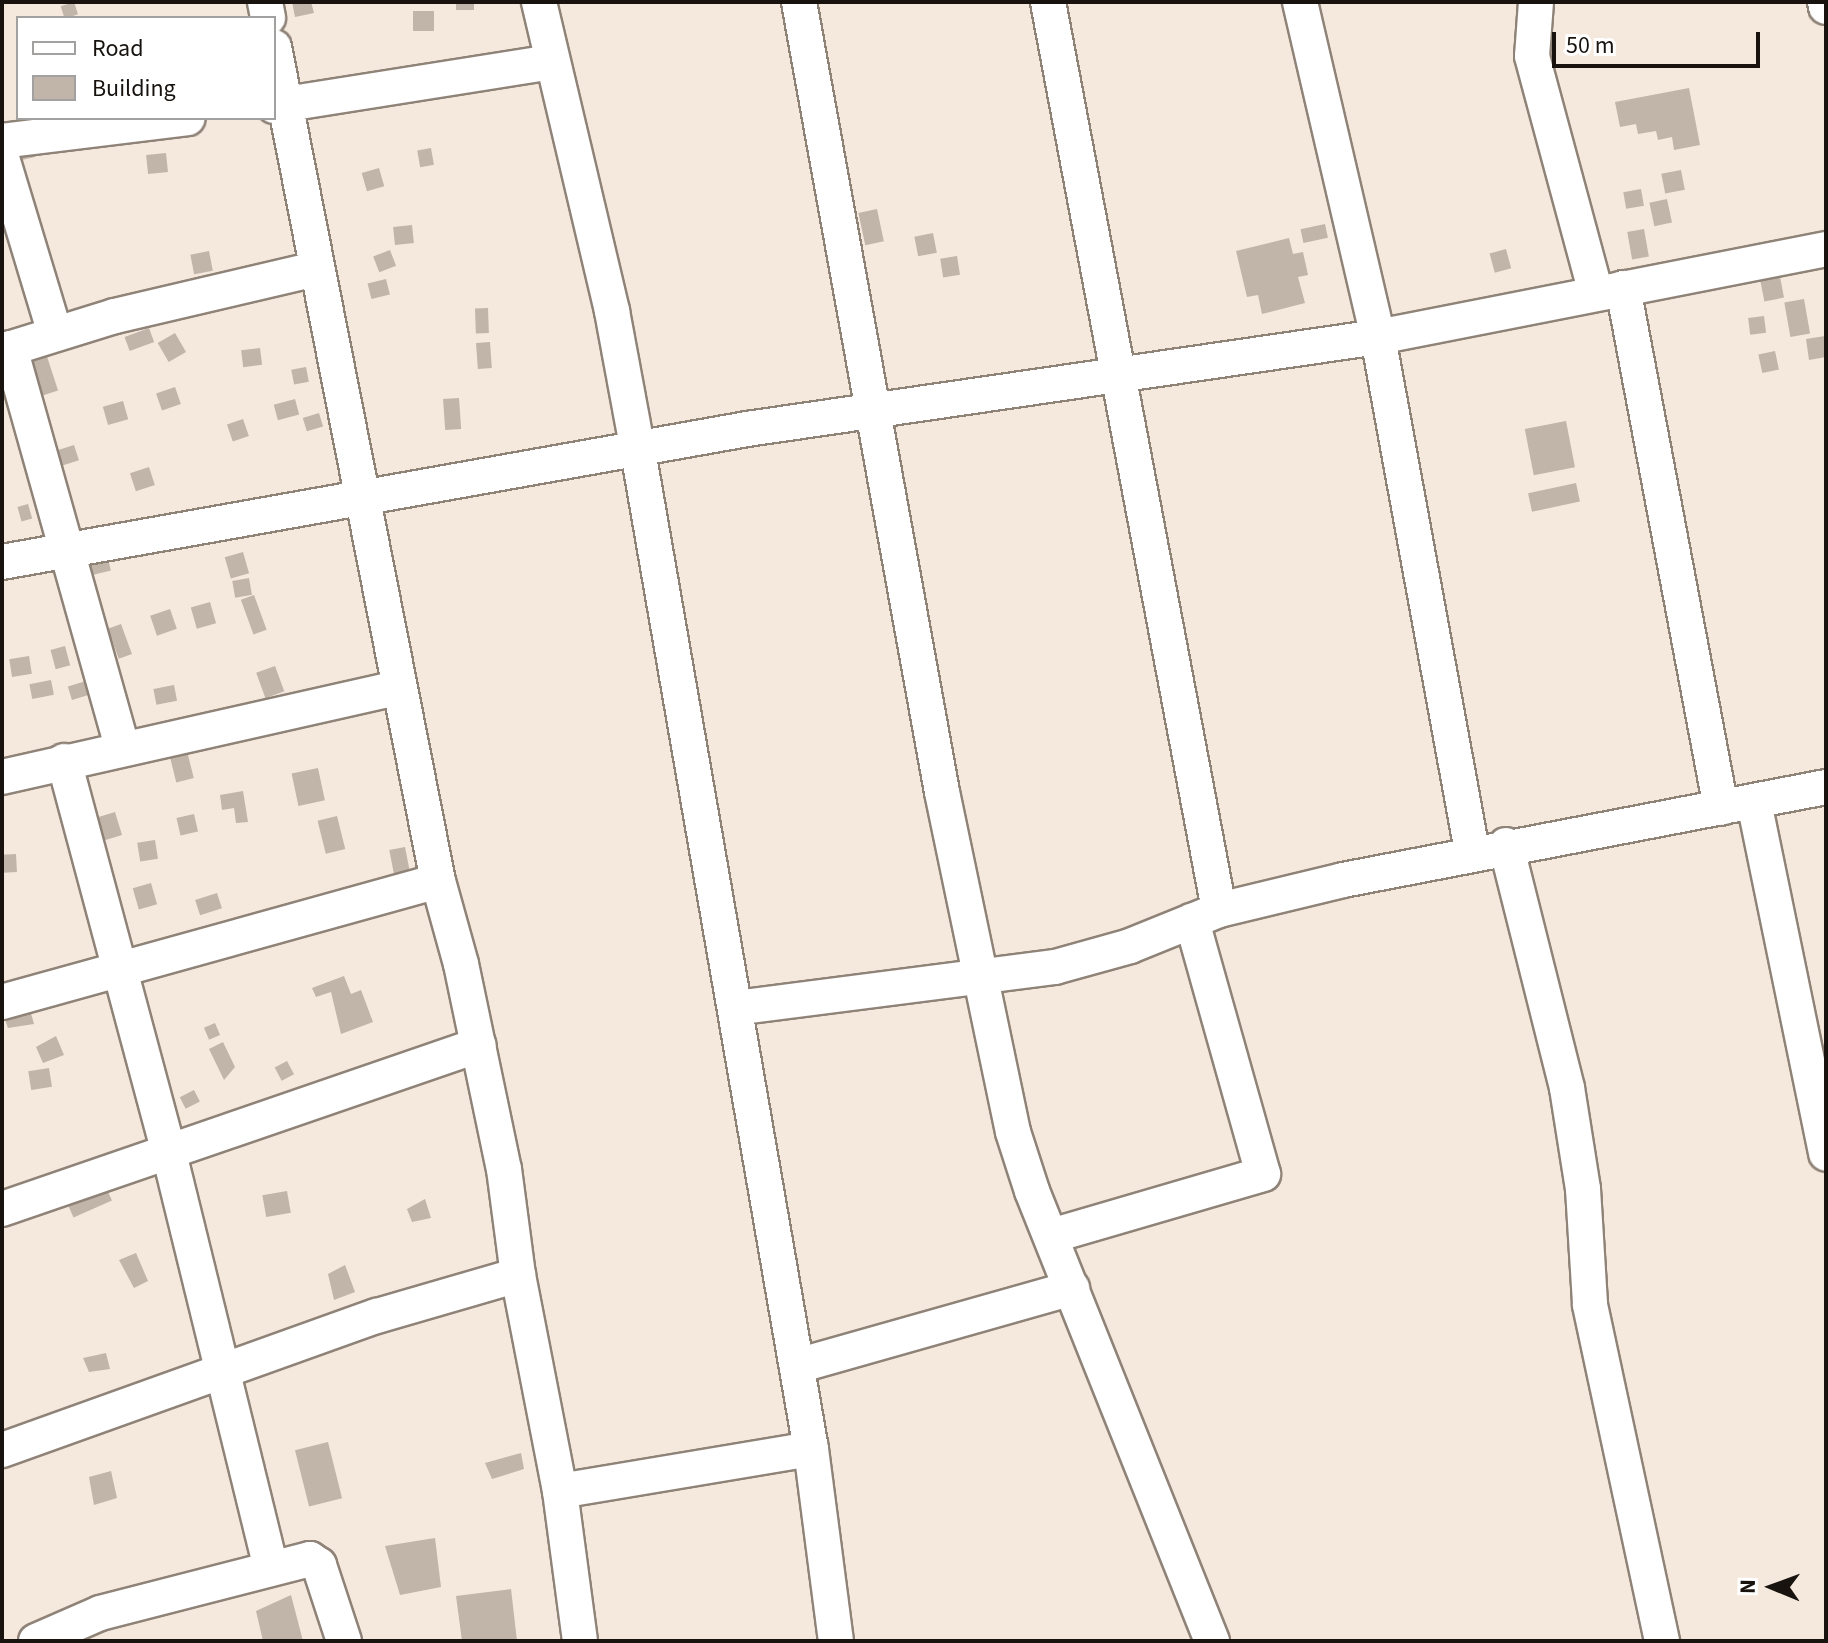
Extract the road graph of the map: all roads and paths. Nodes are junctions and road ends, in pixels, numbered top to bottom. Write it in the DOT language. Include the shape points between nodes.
graph roads {
  1 [pos="539,2"];
  2 [pos="799,2"];
  3 [pos="1048,2"];
  4 [pos="1300,2"];
  5 [pos="1536,2"];
  6 [pos="552,62"];
  7 [pos="276,66"];
  8 [pos="280,105"];
  9 [pos="172,120"];
  10 [pos="2,141"];
  11 [pos="2,158"];
  12 [pos="1826,249"];
  13 [pos="316,269"];
  14 [pos="1610,291"];
  15 [pos="55,333"];
  16 [pos="1378,337"];
  17 [pos="6,350"];
  18 [pos="1117,372"];
  19 [pos="874,411"];
  20 [pos="638,451"];
  21 [pos="362,494"];
  22 [pos="63,548"];
  23 [pos="2,562"];
  24 [pos="398,688"];
  25 [pos="122,747"];
  26 [pos="64,761"];
  27 [pos="2,777"];
  28 [pos="1826,787"];
  29 [pos="1754,802"];
  30 [pos="1721,808"];
  31 [pos="1506,845"];
  32 [pos="1472,851"];
  33 [pos="438,881"];
  34 [pos="1206,915"];
  35 [pos="119,968"];
  36 [pos="982,980"];
  37 [pos="2,1002"];
  38 [pos="735,1008"];
  39 [pos="479,1045"];
  40 [pos="168,1149"];
  41 [pos="1826,1154"];
  42 [pos="2,1209"];
  43 [pos="1051,1236"];
  44 [pos="518,1275"];
  45 [pos="1072,1288"];
  46 [pos="797,1366"];
  47 [pos="219,1372"];
  48 [pos="811,1449"];
  49 [pos="2,1450"];
  50 [pos="560,1491"];
  51 [pos="271,1569"];
  52 [pos="103,1627"];
  53 [pos="36,1641"];
  54 [pos="344,1641"];
  55 [pos="580,1641"];
  56 [pos="836,1641"];
  57 [pos="1212,1641"];
  58 [pos="1662,1641"];
  1 -- 6 [label="street"];
  2 -- 19 [label="street"];
  3 -- 18 [label="street"];
  4 -- 16 [label="street"];
  5 -- 14 [label="street" via="1532,56"];
  6 -- 8 [label="street"];
  6 -- 20 [label="street" via="608,296"];
  7 -- 8 [label="street"];
  8 -- 13 [label="street"];
  9 -- 10 [label="street"];
  11 -- 15 [label="street"];
  12 -- 14 [label="street"];
  13 -- 15 [label="street"];
  13 -- 21 [label="street"];
  14 -- 16 [label="street"];
  14 -- 30 [label="street"];
  15 -- 17 [label="street"];
  16 -- 18 [label="street"];
  16 -- 32 [label="street"];
  17 -- 22 [label="street"];
  18 -- 19 [label="street"];
  18 -- 34 [label="street"];
  19 -- 20 [label="street"];
  19 -- 36 [label="street" via="942,792"];
  20 -- 21 [label="street"];
  20 -- 38 [label="street"];
  21 -- 22 [label="street"];
  21 -- 24 [label="street"];
  22 -- 23 [label="street"];
  22 -- 25 [label="street"];
  24 -- 25 [label="street"];
  24 -- 33 [label="street"];
  25 -- 26 [label="street"];
  26 -- 27 [label="street"];
  26 -- 35 [label="street"];
  28 -- 29 [label="street"];
  29 -- 30 [label="street"];
  29 -- 41 [label="street"];
  30 -- 31 [label="street"];
  31 -- 32 [label="street"];
  31 -- 58 [label="street" via="1567,1088 1580,1163 1590,1305"];
  32 -- 34 [label="street"];
  33 -- 35 [label="street"];
  33 -- 39 [label="street"];
  34 -- 36 [label="street" via="1070,963"];
  34 -- 43 [label="street" via="1263,1174"];
  35 -- 37 [label="street"];
  35 -- 40 [label="street"];
  36 -- 38 [label="street" via="899,985"];
  36 -- 43 [label="street" via="1013,1132"];
  38 -- 46 [label="street"];
  39 -- 40 [label="street"];
  39 -- 44 [label="street"];
  40 -- 42 [label="street"];
  40 -- 47 [label="street"];
  43 -- 45 [label="street"];
  44 -- 47 [label="street" via="377,1316"];
  44 -- 50 [label="street"];
  45 -- 46 [label="street"];
  45 -- 57 [label="street"];
  46 -- 48 [label="street"];
  47 -- 49 [label="street"];
  47 -- 51 [label="street"];
  48 -- 50 [label="street"];
  48 -- 56 [label="street"];
  50 -- 55 [label="street"];
  51 -- 52 [label="street"];
  51 -- 54 [label="street" via="316,1560"];
  52 -- 53 [label="street"];
}
